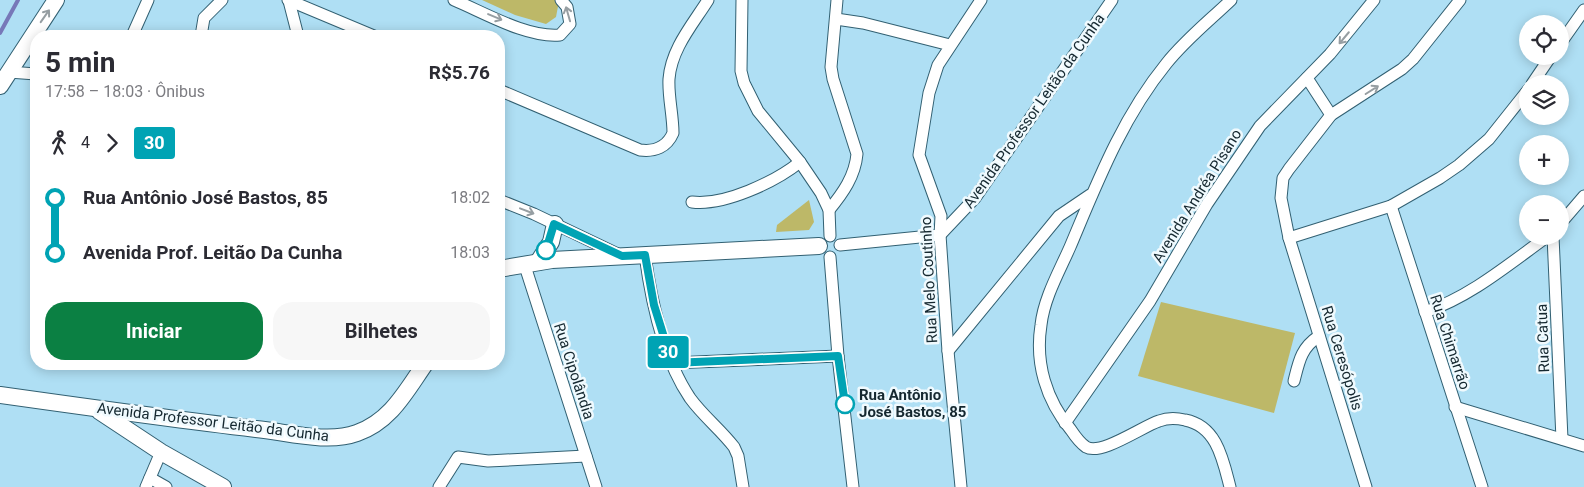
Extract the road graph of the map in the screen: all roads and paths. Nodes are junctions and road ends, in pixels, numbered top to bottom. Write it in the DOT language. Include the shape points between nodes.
graph roads {
  1 [pos="56,0"];
  2 [pos="148,0"];
  3 [pos="222,0"];
  4 [pos="289,0"];
  5 [pos="454,0"];
  6 [pos="562,0"];
  7 [pos="708,0"];
  8 [pos="742,0"];
  9 [pos="837,0"];
  10 [pos="981,0"];
  11 [pos="1112,0"];
  12 [pos="1231,0"];
  13 [pos="1374,0"];
  14 [pos="1460,0"];
  15 [pos="1584,10"];
  16 [pos="836,19"];
  17 [pos="36,30"];
  18 [pos="135,30"];
  19 [pos="202,30"];
  20 [pos="296,30"];
  21 [pos="360,30"];
  22 [pos="1569,31"];
  23 [pos="30,40"];
  24 [pos="950,45"];
  25 [pos="9,72"];
  26 [pos="30,74"];
  27 [pos="1307,78"];
  28 [pos="0,86"];
  29 [pos="505,93"];
  30 [pos="1519,101"];
  31 [pos="1330,115"];
  32 [pos="800,162"];
  33 [pos="1090,196"];
  34 [pos="1584,196"];
  35 [pos="692,202"];
  36 [pos="505,203"];
  37 [pos="1390,206"];
  38 [pos="829,210"];
  39 [pos="1569,214"];
  40 [pos="554,224"];
  41 [pos="940,236"];
  42 [pos="1290,238"];
  43 [pos="1536,245"];
  44 [pos="1553,245"];
  45 [pos="827,246"];
  46 [pos="645,255"];
  47 [pos="622,256"];
  48 [pos="531,262"];
  49 [pos="505,268"];
  50 [pos="1425,312"];
  51 [pos="1318,336"];
  52 [pos="948,351"];
  53 [pos="838,356"];
  54 [pos="672,363"];
  55 [pos="421,370"];
  56 [pos="1294,381"];
  57 [pos="0,395"];
  58 [pos="1455,407"];
  59 [pos="96,409"];
  60 [pos="1065,423"];
  61 [pos="1562,439"];
  62 [pos="1584,446"];
  63 [pos="161,452"];
  64 [pos="586,456"];
  65 [pos="148,482"];
  66 [pos="166,487"];
  67 [pos="223,487"];
  68 [pos="439,487"];
  69 [pos="596,487"];
  70 [pos="743,487"];
  71 [pos="853,487"];
  72 [pos="961,487"];
  73 [pos="1230,487"];
  74 [pos="1366,487"];
  75 [pos="1482,487"];
  17 -- 1 [label="street, one-way"];
  2 -- 18 [label="street"];
  3 -- 19 [label="street" via="204,18"];
  4 -- 20 [label="street"];
  4 -- 21 [label="street"];
  5 -- 6 [label="street, one-way" via="535,34 550,36 560,35 570,24 567,7"];
  7 -- 29 [label="street" via="677,49 671,67 673,132 661,148 640,150"];
  8 -- 32 [label="street" via="741,71 744,83 758,111"];
  9 -- 16 [label="street"];
  10 -- 24 [label="street, Rua Melo Coutinho"];
  11 -- 41 [label="street, Avenida Professor Leitão da Cunha" via="975,198"];
  12 -- 33 [label="street" via="1166,64 1115,143"];
  13 -- 27 [label="street, Avenida Andréa Pisano, one-way"];
  31 -- 14 [label="street, one-way" via="1402,69"];
  15 -- 22 [label="street"];
  16 -- 24 [label="street"];
  16 -- 38 [label="street" via="831,68 857,154 850,180"];
  25 -- 23 [label="street, one-way"];
  24 -- 41 [label="street, Rua Melo Coutinho" via="942,57 929,93 919,155 939,205"];
  25 -- 26 [label="street"];
  25 -- 28 [label="street"];
  27 -- 31 [label="street"];
  27 -- 60 [label="street, Avenida Andréa Pisano" via="1260,126 1207,204 1150,301"];
  30 -- 37 [label="street" via="1489,139 1459,165"];
  31 -- 42 [label="street, Rua Ceresópolis" via="1283,178 1281,198"];
  32 -- 35 [label="street" via="783,176 747,192"];
  32 -- 38 [label="street" via="822,193"];
  33 -- 52 [label="street" via="1059,216"];
  33 -- 60 [label="street" via="1045,305 1039,341 1044,383"];
  34 -- 39 [label="street"];
  36 -- 40 [label="street, one-way"];
  37 -- 42 [label="street"];
  37 -- 50 [label="street, Rua Chimarrão"];
  38 -- 45 [label="street"];
  40 -- 47 [label="street"];
  40 -- 48 [label="street" via="551,242"];
  41 -- 45 [label="street" via="840,245 837,239"];
  41 -- 52 [label="street, Rua Melo Coutinho"];
  42 -- 51 [label="street, Rua Ceresópolis"];
  43 -- 50 [label="street" via="1491,278"];
  44 -- 61 [label="street, Rua Catua"];
  45 -- 46 [label="street"];
  45 -- 53 [label="street"];
  46 -- 47 [label="street"];
  46 -- 54 [label="street" via="654,305"];
  47 -- 48 [label="street"];
  48 -- 49 [label="street"];
  48 -- 64 [label="street, Rua Cipolândia"];
  50 -- 58 [label="street, Rua Chimarrão"];
  51 -- 56 [label="street" via="1300,355"];
  51 -- 74 [label="street, Rua Ceresópolis"];
  52 -- 72 [label="street, Rua Melo Coutinho"];
  53 -- 54 [label="street"];
  53 -- 71 [label="street"];
  54 -- 70 [label="street" via="689,396 734,446"];
  55 -- 59 [label="street, Avenida Professor Leitão da Cunha" via="387,416 364,430 342,436 316,436"];
  57 -- 59 [label="street, Avenida Professor Leitão da Cunha"];
  58 -- 61 [label="street"];
  58 -- 75 [label="street, Rua Chimarrão"];
  59 -- 63 [label="street"];
  60 -- 73 [label="street" via="1085,446 1093,449 1158,421 1180,419 1198,424 1218,446"];
  61 -- 62 [label="street"];
  63 -- 65 [label="street"];
  63 -- 67 [label="street"];
  64 -- 68 [label="street" via="488,461 458,457"];
  64 -- 69 [label="street, Rua Cipolândia"];
  65 -- 66 [label="street"];
}
